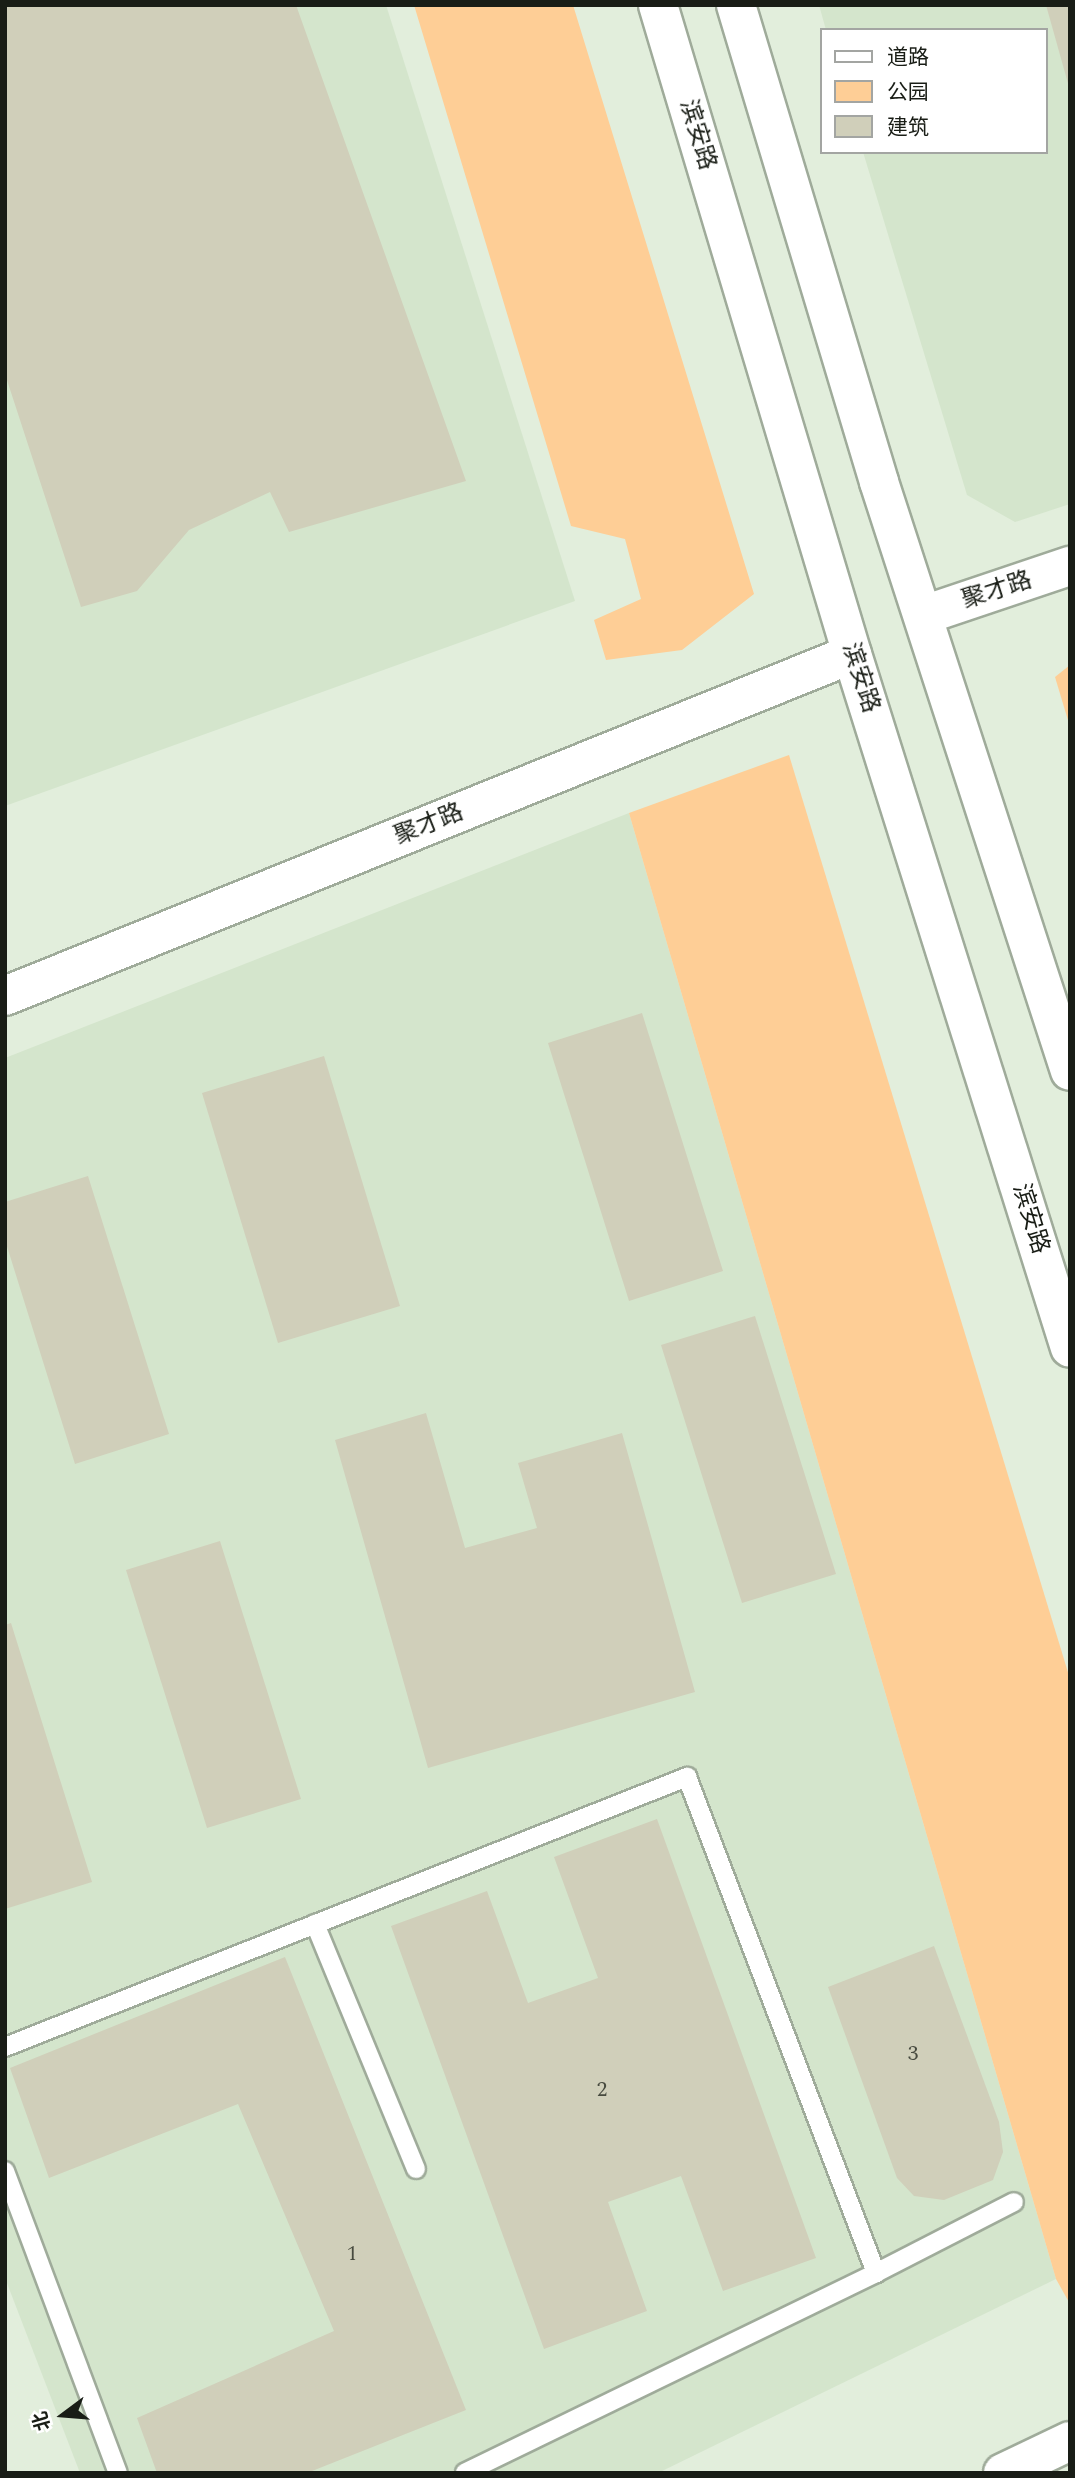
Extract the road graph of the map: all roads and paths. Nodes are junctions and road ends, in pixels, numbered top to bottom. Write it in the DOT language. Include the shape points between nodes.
graph roads {
  1 [pos="658,5"];
  2 [pos="736,5"];
  3 [pos="1070,566"];
  4 [pos="924,615"];
  5 [pos="852,654"];
  6 [pos="5,996"];
  7 [pos="1070,1071"];
  8 [pos="1070,1348"];
  9 [pos="316,1924"];
  10 [pos="5,2047"];
  11 [pos="416,2169"];
  12 [pos="5,2171"];
  13 [pos="1014,2202"];
  14 [pos="876,2273"];
  15 [pos="1070,2441"];
  16 [pos="118,2473"];
  17 [pos="465,2473"];
  18 [pos="1003,2473"];
  1 -- 5 [label="main road, 滨安路"];
  2 -- 4 [label="main road" via="878,482"];
  3 -- 4 [label="main road, 聚才路"];
  4 -- 7 [label="main road"];
  5 -- 6 [label="main road, 聚才路"];
  5 -- 8 [label="main road, 滨安路"];
  9 -- 10 [label="lane"];
  9 -- 11 [label="lane"];
  9 -- 14 [label="lane" via="687,1777"];
  12 -- 16 [label="lane"];
  13 -- 14 [label="lane"];
  14 -- 17 [label="lane"];
  15 -- 18 [label="main road"];
}
